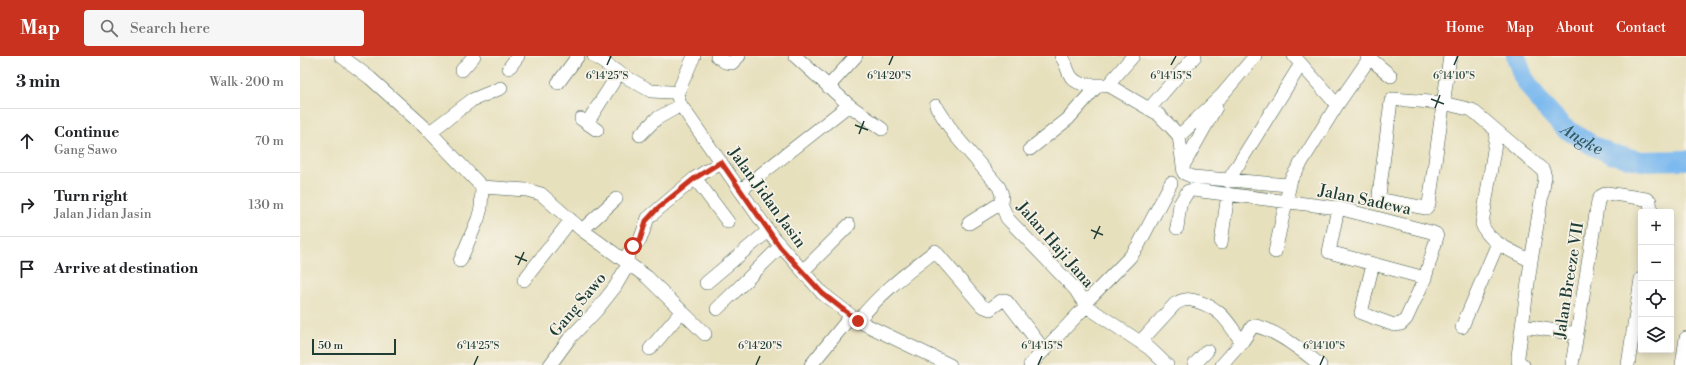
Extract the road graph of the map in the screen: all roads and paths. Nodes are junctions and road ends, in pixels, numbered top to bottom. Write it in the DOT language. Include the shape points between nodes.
graph roads {
  1 [pos="342,56"];
  2 [pos="474,56"];
  3 [pos="518,56"];
  4 [pos="578,56"];
  5 [pos="594,56"];
  6 [pos="694,56"];
  7 [pos="717,56"];
  8 [pos="739,56"];
  9 [pos="794,56"];
  10 [pos="856,56"];
  11 [pos="1133,56"];
  12 [pos="1195,56"];
  13 [pos="1255,56"];
  14 [pos="1450,56"];
  15 [pos="1369,57"];
  16 [pos="1066,58"];
  17 [pos="1297,60"];
  18 [pos="509,68"];
  19 [pos="462,70"];
  20 [pos="619,73"];
  21 [pos="1392,76"];
  22 [pos="558,83"];
  23 [pos="1103,85"];
  24 [pos="828,87"];
  25 [pos="501,88"];
  26 [pos="1222,95"];
  27 [pos="676,97"];
  28 [pos="1443,103"];
  29 [pos="1337,104"];
  30 [pos="849,105"];
  31 [pos="936,106"];
  32 [pos="1149,109"];
  33 [pos="588,124"];
  34 [pos="882,129"];
  35 [pos="1497,131"];
  36 [pos="430,132"];
  37 [pos="640,134"];
  38 [pos="1179,136"];
  39 [pos="1030,149"];
  40 [pos="721,162"];
  41 [pos="1183,166"];
  42 [pos="695,178"];
  43 [pos="1228,181"];
  44 [pos="1171,183"];
  45 [pos="482,187"];
  46 [pos="740,190"];
  47 [pos="1228,194"];
  48 [pos="1287,194"];
  49 [pos="616,199"];
  50 [pos="1001,203"];
  51 [pos="1338,208"];
  52 [pos="1652,209"];
  53 [pos="571,220"];
  54 [pos="728,222"];
  55 [pos="969,223"];
  56 [pos="849,225"];
  57 [pos="1177,228"];
  58 [pos="582,230"];
  59 [pos="768,231"];
  60 [pos="1221,243"];
  61 [pos="1498,243"];
  62 [pos="780,247"];
  63 [pos="1275,252"];
  64 [pos="460,261"];
  65 [pos="626,261"];
  66 [pos="1531,261"];
  67 [pos="1373,264"];
  68 [pos="803,271"];
  69 [pos="1425,278"];
  70 [pos="524,280"];
  71 [pos="1641,281"];
  72 [pos="706,283"];
  73 [pos="1085,305"];
  74 [pos="717,309"];
  75 [pos="682,311"];
  76 [pos="854,318"];
  77 [pos="1523,326"];
  78 [pos="1462,327"];
  79 [pos="705,334"];
  80 [pos="1577,334"];
  81 [pos="1686,338"];
  82 [pos="1140,342"];
  83 [pos="1242,342"];
  84 [pos="650,349"];
  85 [pos="1044,350"];
  86 [pos="1207,351"];
  87 [pos="1520,363"];
  88 [pos="550,365"];
  89 [pos="812,365"];
  90 [pos="950,365"];
  91 [pos="1030,365"];
  92 [pos="1167,365"];
  93 [pos="1194,365"];
  94 [pos="1222,365"];
  95 [pos="1319,365"];
  96 [pos="1572,365"];
  97 [pos="1628,365"];
  98 [pos="1682,365"];
  1 -- 36 [label="street"];
  2 -- 19 [label="street"];
  3 -- 18 [label="street"];
  4 -- 22 [label="street"];
  5 -- 20 [label="street"];
  6 -- 27 [label="street"];
  7 -- 8 [label="street" via="725,62 732,63"];
  9 -- 24 [label="street"];
  10 -- 24 [label="street"];
  11 -- 23 [label="street"];
  12 -- 32 [label="street"];
  13 -- 26 [label="street"];
  14 -- 28 [label="street"];
  15 -- 21 [label="street"];
  15 -- 29 [label="street"];
  16 -- 23 [label="street" via="1069,74 1077,82"];
  17 -- 29 [label="street"];
  17 -- 43 [label="street"];
  20 -- 27 [label="street" via="651,91"];
  20 -- 33 [label="street"];
  23 -- 32 [label="street"];
  23 -- 39 [label="street" via="1068,119"];
  24 -- 30 [label="street"];
  25 -- 36 [label="street" via="472,100"];
  26 -- 38 [label="street"];
  26 -- 41 [label="street"];
  27 -- 37 [label="street"];
  27 -- 40 [label="street, Jalan Jidan Jasin"];
  28 -- 28 [label="street" via="1393,98 1391,101 1378,195 1382,200 1426,208 1429,204"];
  28 -- 35 [label="street" via="1472,110"];
  29 -- 48 [label="street" via="1301,161"];
  30 -- 34 [label="street"];
  30 -- 46 [label="street"];
  31 -- 50 [label="street, Jalan Haji Jana" via="954,134 999,187"];
  32 -- 38 [label="street" via="1158,114"];
  35 -- 61 [label="street" via="1482,224 1484,230"];
  35 -- 66 [label="street" via="1537,164 1545,177"];
  36 -- 45 [label="street"];
  38 -- 41 [label="street"];
  40 -- 42 [label="street, Gang Sawo"];
  40 -- 46 [label="street, Jalan Jidan Jasin"];
  41 -- 43 [label="street" via="1184,173 1193,177"];
  42 -- 54 [label="street"];
  42 -- 65 [label="street, Gang Sawo" via="648,218 641,237 630,250"];
  43 -- 48 [label="street"];
  44 -- 73 [label="street" via="1130,258"];
  45 -- 53 [label="street" via="515,188 536,192"];
  45 -- 64 [label="street" via="478,219"];
  46 -- 59 [label="street, Jalan Jidan Jasin"];
  47 -- 48 [label="street"];
  47 -- 57 [label="street" via="1188,191 1182,199"];
  47 -- 60 [label="street"];
  48 -- 51 [label="street, Jalan Sadewa"];
  48 -- 63 [label="street"];
  49 -- 58 [label="street"];
  50 -- 55 [label="street"];
  50 -- 73 [label="street, Jalan Haji Jana" via="1007,218 1075,289"];
  51 -- 67 [label="street" via="1329,252"];
  51 -- 69 [label="street, Jalan Sadewa" via="1436,234"];
  52 -- 80 [label="street, Jalan Breeze VII" via="1650,201 1646,199 1607,193 1598,201"];
  53 -- 58 [label="street"];
  53 -- 70 [label="street"];
  56 -- 68 [label="street"];
  58 -- 65 [label="street"];
  59 -- 62 [label="street, Jalan Jidan Jasin"];
  59 -- 72 [label="street"];
  61 -- 66 [label="street"];
  61 -- 78 [label="street"];
  62 -- 68 [label="street, Jalan Jidan Jasin"];
  62 -- 74 [label="street"];
  65 -- 75 [label="street"];
  65 -- 88 [label="street, Gang Sawo" via="626,268 615,287 569,339"];
  66 -- 77 [label="street"];
  67 -- 69 [label="street"];
  67 -- 69 [label="street" via="1361,313 1394,325 1401,324 1406,319"];
  68 -- 76 [label="street, Jalan Jidan Jasin" via="822,293"];
  71 -- 97 [label="street"];
  73 -- 82 [label="street"];
  73 -- 85 [label="street"];
  75 -- 79 [label="street"];
  75 -- 84 [label="street"];
  76 -- 85 [label="street" via="891,285 936,252 982,306 990,309 1005,300"];
  76 -- 89 [label="street"];
  76 -- 90 [label="street, Jalan Jidan Jasin"];
  77 -- 80 [label="street"];
  77 -- 87 [label="street"];
  80 -- 96 [label="street, Jalan Breeze VII"];
  81 -- 98 [label="street"];
  82 -- 83 [label="street" via="1181,300 1188,299 1220,312"];
  82 -- 92 [label="street"];
  83 -- 94 [label="street"];
  83 -- 95 [label="street" via="1252,327 1258,327 1289,342"];
  85 -- 91 [label="street"];
  86 -- 93 [label="street"];
}
